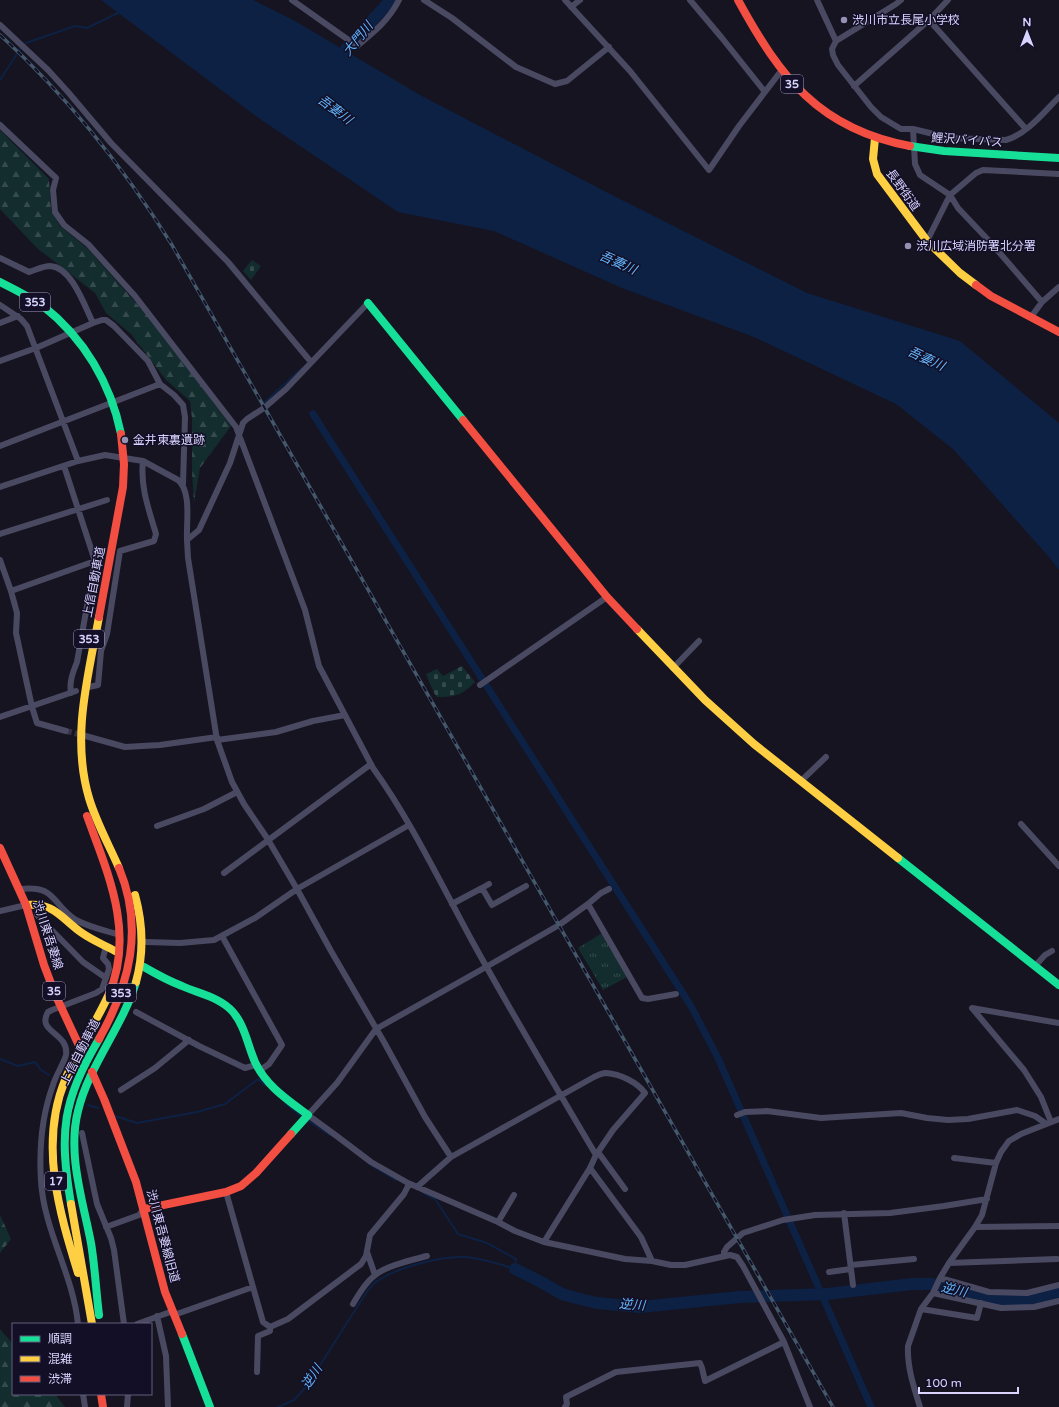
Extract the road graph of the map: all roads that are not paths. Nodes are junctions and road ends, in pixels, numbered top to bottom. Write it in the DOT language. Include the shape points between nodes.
graph roads {
  1 [pos="292,0"];
  2 [pos="399,0"];
  3 [pos="424,0"];
  4 [pos="565,0"];
  5 [pos="580,0"];
  6 [pos="690,0"];
  7 [pos="738,0"];
  8 [pos="817,0"];
  9 [pos="901,0"];
  10 [pos="948,0"];
  11 [pos="571,7"];
  12 [pos="929,20"];
  13 [pos="0,25"];
  14 [pos="836,40"];
  15 [pos="609,47"];
  16 [pos="781,71"];
  17 [pos="854,86"];
  18 [pos="765,92"];
  19 [pos="1059,97"];
  20 [pos="0,125"];
  21 [pos="914,129"];
  22 [pos="1026,129"];
  23 [pos="875,138"];
  24 [pos="970,140"];
  25 [pos="970,153"];
  26 [pos="1059,158"];
  27 [pos="1059,174"];
  28 [pos="950,195"];
  29 [pos="927,241"];
  30 [pos="0,258"];
  31 [pos="0,282"];
  32 [pos="1059,287"];
  33 [pos="0,288"];
  34 [pos="1042,302"];
  35 [pos="368,303"];
  36 [pos="0,305"];
  37 [pos="18,316"];
  38 [pos="1031,317"];
  39 [pos="0,323"];
  40 [pos="93,323"];
  41 [pos="64,329"];
  42 [pos="1059,332"];
  43 [pos="36,348"];
  44 [pos="0,361"];
  45 [pos="311,362"];
  46 [pos="160,384"];
  47 [pos="63,421"];
  48 [pos="239,433"];
  49 [pos="0,446"];
  50 [pos="78,461"];
  51 [pos="143,461"];
  52 [pos="64,466"];
  53 [pos="183,484"];
  54 [pos="0,487"];
  55 [pos="107,500"];
  56 [pos="77,510"];
  57 [pos="0,534"];
  58 [pos="187,540"];
  59 [pos="0,560"];
  60 [pos="95,561"];
  61 [pos="11,591"];
  62 [pos="607,597"];
  63 [pos="699,641"];
  64 [pos="673,668"];
  65 [pos="480,685"];
  66 [pos="89,687"];
  67 [pos="32,707"];
  68 [pos="345,715"];
  69 [pos="0,717"];
  70 [pos="66,731"];
  71 [pos="82,735"];
  72 [pos="217,739"];
  73 [pos="826,757"];
  74 [pos="371,764"];
  75 [pos="801,781"];
  76 [pos="237,792"];
  77 [pos="90,814"];
  78 [pos="1021,824"];
  79 [pos="409,825"];
  80 [pos="157,826"];
  81 [pos="268,840"];
  82 [pos="0,848"];
  83 [pos="1059,866"];
  84 [pos="224,873"];
  85 [pos="489,884"];
  86 [pos="526,886"];
  87 [pos="482,888"];
  88 [pos="20,889"];
  89 [pos="297,889"];
  90 [pos="609,889"];
  91 [pos="452,904"];
  92 [pos="588,904"];
  93 [pos="26,905"];
  94 [pos="0,910"];
  95 [pos="37,915"];
  96 [pos="117,934"];
  97 [pos="222,936"];
  98 [pos="146,942"];
  99 [pos="106,946"];
  100 [pos="115,951"];
  101 [pos="1052,951"];
  102 [pos="1035,966"];
  103 [pos="144,967"];
  104 [pos="486,967"];
  105 [pos="106,978"];
  106 [pos="1059,985"];
  107 [pos="676,994"];
  108 [pos="60,1007"];
  109 [pos="136,1012"];
  110 [pos="1059,1023"];
  111 [pos="376,1029"];
  112 [pos="189,1040"];
  113 [pos="80,1048"];
  114 [pos="258,1068"];
  115 [pos="92,1072"];
  116 [pos="74,1088"];
  117 [pos="121,1090"];
  118 [pos="561,1095"];
  119 [pos="740,1114"];
  120 [pos="305,1118"];
  121 [pos="1059,1119"];
  122 [pos="1048,1122"];
  123 [pos="82,1134"];
  124 [pos="597,1153"];
  125 [pos="451,1157"];
  126 [pos="954,1158"];
  127 [pos="996,1163"];
  128 [pos="590,1168"];
  129 [pos="408,1186"];
  130 [pos="417,1187"];
  131 [pos="624,1189"];
  132 [pos="226,1192"];
  133 [pos="514,1195"];
  134 [pos="986,1199"];
  135 [pos="97,1204"];
  136 [pos="87,1206"];
  137 [pos="144,1209"];
  138 [pos="844,1213"];
  139 [pos="74,1215"];
  140 [pos="498,1222"];
  141 [pos="1059,1226"];
  142 [pos="975,1227"];
  143 [pos="106,1228"];
  144 [pos="544,1242"];
  145 [pos="367,1250"];
  146 [pos="427,1256"];
  147 [pos="724,1256"];
  148 [pos="1057,1258"];
  149 [pos="914,1260"];
  150 [pos="652,1261"];
  151 [pos="949,1263"];
  152 [pos="851,1267"];
  153 [pos="829,1272"];
  154 [pos="375,1275"];
  155 [pos="939,1280"];
  156 [pos="853,1285"];
  157 [pos="1059,1286"];
  158 [pos="253,1287"];
  159 [pos="933,1292"];
  160 [pos="1059,1301"];
  161 [pos="981,1303"];
  162 [pos="353,1304"];
  163 [pos="921,1310"];
  164 [pos="173,1313"];
  165 [pos="99,1315"];
  166 [pos="157,1316"];
  167 [pos="91,1320"];
  168 [pos="78,1323"];
  169 [pos="100,1323"];
  170 [pos="124,1323"];
  171 [pos="140,1323"];
  172 [pos="270,1327"];
  173 [pos="784,1342"];
  174 [pos="257,1372"];
  175 [pos="83,1395"];
  176 [pos="101,1395"];
  177 [pos="109,1395"];
  178 [pos="128,1395"];
  179 [pos="84,1407"];
  180 [pos="103,1407"];
  181 [pos="110,1407"];
  182 [pos="127,1407"];
  183 [pos="168,1407"];
  184 [pos="210,1407"];
  185 [pos="565,1407"];
  186 [pos="810,1407"];
  187 [pos="920,1407"];
  1 -- 2 [label="street" via="357,46 382,25"];
  3 -- 15 [label="street" via="516,67 556,84 567,82"];
  4 -- 11 [label="street"];
  5 -- 11 [label="street"];
  6 -- 18 [label="street"];
  7 -- 16 [label="main road, 35"];
  8 -- 14 [label="street"];
  9 -- 14 [label="street"];
  10 -- 12 [label="street"];
  11 -- 15 [label="street"];
  12 -- 17 [label="street"];
  12 -- 22 [label="street"];
  13 -- 45 [label="street" via="48,70 111,143 228,262"];
  14 -- 17 [label="street" via="832,49 833,55"];
  15 -- 18 [label="street" via="709,170"];
  16 -- 18 [label="street"];
  16 -- 23 [label="main road, 35" via="827,114"];
  17 -- 21 [label="street" via="881,117 901,129"];
  19 -- 22 [label="street"];
  20 -- 48 [label="street" via="56,178 53,190 55,212 64,225 88,244 136,296"];
  21 -- 24 [label="street"];
  21 -- 28 [label="street" via="915,164 920,175"];
  22 -- 24 [label="street" via="1006,140"];
  23 -- 25 [label="main road, 鯉沢バイパス / 35" via="913,148"];
  23 -- 29 [label="main road, 長野街道" via="873,159 877,174"];
  24 -- 25 [label="street"];
  25 -- 26 [label="main road, 鯉沢バイパス / 35"];
  27 -- 28 [label="street" via="983,170"];
  28 -- 29 [label="street"];
  28 -- 34 [label="street" via="958,208"];
  29 -- 38 [label="main road, 長野街道" via="991,296"];
  30 -- 40 [label="street" via="29,272 48,266 60,270 71,279"];
  31 -- 41 [label="main road, 上信自動車道 / 353" via="42,306"];
  32 -- 34 [label="street"];
  33 -- 41 [label="main road, 上信自動車道 / 353"];
  34 -- 38 [label="street"];
  35 -- 45 [label="street"];
  35 -- 62 [label="main road"];
  36 -- 37 [label="street"];
  37 -- 39 [label="street"];
  37 -- 43 [label="street" via="27,326"];
  38 -- 42 [label="main road, 長野街道"];
  40 -- 43 [label="street"];
  40 -- 46 [label="street" via="106,320 114,326 148,361"];
  41 -- 77 [label="main road, 上信自動車道 / 353" via="94,375 104,396 121,462 114,514 74,728 77,777"];
  43 -- 44 [label="street"];
  43 -- 47 [label="street"];
  45 -- 48 [label="street" via="286,389 247,419"];
  46 -- 47 [label="street"];
  46 -- 53 [label="street" via="174,394 185,411"];
  47 -- 49 [label="street"];
  47 -- 50 [label="street"];
  48 -- 58 [label="street" via="230,463 199,530"];
  48 -- 68 [label="street" via="305,610 318,666"];
  50 -- 51 [label="street" via="105,455"];
  50 -- 52 [label="street"];
  51 -- 53 [label="street"];
  51 -- 66 [label="street" via="143,490 156,534 154,541 120,551 107,634 101,651 98,685"];
  52 -- 54 [label="street"];
  52 -- 56 [label="street"];
  53 -- 58 [label="street" via="187,494"];
  55 -- 56 [label="street"];
  56 -- 57 [label="street"];
  56 -- 60 [label="street"];
  58 -- 72 [label="street"];
  59 -- 61 [label="street"];
  60 -- 61 [label="street"];
  60 -- 67 [label="street" via="77,662 70,686 74,692"];
  61 -- 67 [label="street" via="17,613 16,634"];
  62 -- 64 [label="main road"];
  62 -- 65 [label="street"];
  63 -- 64 [label="street"];
  64 -- 75 [label="main road" via="749,740"];
  67 -- 69 [label="street"];
  67 -- 70 [label="street" via="37,723"];
  68 -- 72 [label="street" via="276,732"];
  68 -- 74 [label="street"];
  71 -- 72 [label="street" via="125,747"];
  72 -- 76 [label="street"];
  73 -- 75 [label="street"];
  74 -- 79 [label="street"];
  74 -- 81 [label="street"];
  75 -- 102 [label="main road"];
  76 -- 80 [label="street" via="204,809"];
  76 -- 81 [label="street"];
  77 -- 113 [label="main road, 353" via="116,903 120,926 120,951 111,990"];
  77 -- 115 [label="main road, 353" via="124,868 140,912 142,936 139,967 129,1001"];
  77 -- 116 [label="main road, 上信自動車道 / 353" via="127,911 131,950 119,1000"];
  78 -- 83 [label="street"];
  79 -- 89 [label="street"];
  79 -- 91 [label="street"];
  81 -- 84 [label="street"];
  81 -- 89 [label="street"];
  82 -- 88 [label="main road, 渋川東吾妻線 / 35"];
  85 -- 87 [label="street"];
  86 -- 87 [label="street" via="492,905"];
  87 -- 91 [label="street"];
  88 -- 93 [label="main road, 渋川東吾妻線 / 35"];
  88 -- 96 [label="street" via="31,888 46,892 75,919 91,927"];
  89 -- 97 [label="street" via="255,918"];
  89 -- 111 [label="street"];
  90 -- 92 [label="street"];
  91 -- 104 [label="street"];
  92 -- 104 [label="street"];
  92 -- 107 [label="street" via="642,998 648,1000"];
  93 -- 94 [label="street"];
  93 -- 99 [label="main road" via="50,908 83,934"];
  93 -- 108 [label="main road, 渋川東吾妻線 / 35"];
  95 -- 105 [label="street" via="83,962"];
  97 -- 98 [label="street" via="204,942"];
  97 -- 114 [label="street" via="282,1045 269,1064"];
  99 -- 100 [label="main road"];
  99 -- 105 [label="street" via="103,956 109,969"];
  101 -- 102 [label="street"];
  102 -- 106 [label="main road"];
  103 -- 114 [label="main road" via="213,999 233,1012 240,1022"];
  104 -- 111 [label="street"];
  104 -- 118 [label="street"];
  105 -- 108 [label="street" via="102,989 96,993"];
  108 -- 113 [label="main road, 渋川東吾妻線 / 35"];
  108 -- 168 [label="street" via="48,1012 45,1020 49,1030 62,1039 66,1056 53,1085 44,1119 41,1180 43,1199 73,1292"];
  109 -- 112 [label="street"];
  110 -- 122 [label="street" via="972,1008 1024,1070 1041,1097"];
  111 -- 120 [label="street" via="337,1083"];
  111 -- 125 [label="street" via="425,1117"];
  112 -- 114 [label="street" via="245,1068"];
  112 -- 117 [label="street" via="155,1068"];
  113 -- 115 [label="main road, 渋川東吾妻線 / 35"];
  113 -- 167 [label="main road, 17" via="59,1097 52,1145 63,1217"];
  114 -- 120 [label="main road" via="265,1079"];
  115 -- 137 [label="main road, 渋川東吾妻線旧道" via="136,1182"];
  115 -- 165 [label="main road, 17" via="78,1109 74,1142 75,1164 91,1242"];
  116 -- 139 [label="main road, 上信自動車道 / 17" via="65,1125 64,1148"];
  118 -- 124 [label="street"];
  118 -- 124 [label="street" via="607,1073 629,1080 645,1093"];
  118 -- 125 [label="street"];
  119 -- 122 [label="street" via="766,1111 821,1118 901,1113 948,1120 1017,1110"];
  120 -- 129 [label="street" via="338,1136"];
  120 -- 132 [label="main road" via="256,1173 240,1186"];
  121 -- 122 [label="street"];
  122 -- 127 [label="street" via="1009,1142"];
  123 -- 135 [label="street"];
  124 -- 128 [label="street"];
  124 -- 131 [label="street"];
  125 -- 130 [label="street"];
  126 -- 127 [label="street"];
  127 -- 134 [label="street"];
  128 -- 144 [label="street"];
  128 -- 150 [label="street" via="641,1237"];
  129 -- 130 [label="street"];
  129 -- 145 [label="street" via="370,1235"];
  130 -- 140 [label="street"];
  132 -- 137 [label="main road"];
  132 -- 158 [label="street"];
  133 -- 140 [label="street"];
  134 -- 138 [label="street" via="890,1213"];
  134 -- 142 [label="street" via="982,1215"];
  135 -- 136 [label="street"];
  135 -- 143 [label="street"];
  137 -- 143 [label="street" via="140,1215"];
  137 -- 164 [label="main road, 渋川東吾妻線旧道"];
  138 -- 147 [label="street" via="801,1216 743,1233 726,1246"];
  138 -- 152 [label="street"];
  139 -- 165 [label="main road, 上信自動車道 / 17"];
  139 -- 167 [label="main road, 上信自動車道 / 17"];
  140 -- 144 [label="street"];
  141 -- 142 [label="street"];
  142 -- 151 [label="street"];
  143 -- 170 [label="street" via="114,1250"];
  144 -- 150 [label="street" via="625,1259"];
  145 -- 154 [label="street"];
  145 -- 172 [label="street" via="361,1264 288,1319"];
  146 -- 154 [label="street" via="396,1265"];
  147 -- 150 [label="street" via="685,1265"];
  147 -- 173 [label="street" via="734,1255 741,1261"];
  148 -- 151 [label="street"];
  149 -- 152 [label="street"];
  151 -- 155 [label="street"];
  152 -- 153 [label="street"];
  152 -- 156 [label="street"];
  154 -- 162 [label="street"];
  155 -- 157 [label="street" via="989,1292 1027,1293"];
  155 -- 159 [label="street"];
  158 -- 164 [label="street"];
  158 -- 172 [label="street" via="263,1322"];
  159 -- 161 [label="street"];
  159 -- 163 [label="street"];
  160 -- 161 [label="street" via="1034,1307 1001,1308"];
  161 -- 163 [label="street" via="977,1318"];
  163 -- 187 [label="street" via="907,1351"];
  164 -- 166 [label="street"];
  164 -- 184 [label="main road, 渋川東吾妻線旧道"];
  165 -- 169 [label="main road, 上信自動車道 / 17"];
  166 -- 171 [label="street"];
  166 -- 183 [label="street" via="166,1356"];
  172 -- 174 [label="street" via="270,1331 258,1336"];
  173 -- 185 [label="street" via="706,1381 700,1363 616,1372 566,1396"];
  173 -- 186 [label="street"];
  175 -- 179 [label="street"];
  176 -- 180 [label="main road"];
  177 -- 181 [label="main road"];
  178 -- 182 [label="street"];
}
